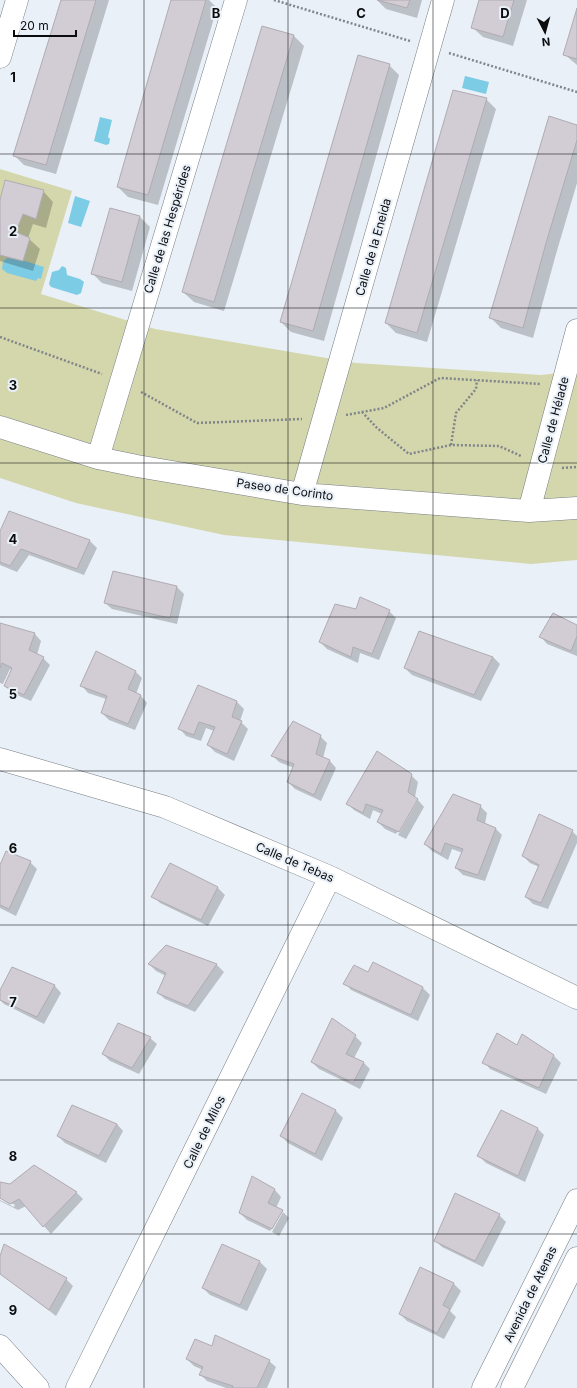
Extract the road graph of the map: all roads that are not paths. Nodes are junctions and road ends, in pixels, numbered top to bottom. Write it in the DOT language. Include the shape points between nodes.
graph roads {
  1 [pos="17,0"];
  2 [pos="236,0"];
  3 [pos="443,0"];
  4 [pos="0,57"];
  5 [pos="577,330"];
  6 [pos="0,427"];
  7 [pos="98,458"];
  8 [pos="302,494"];
  9 [pos="577,508"];
  10 [pos="529,511"];
  11 [pos="0,760"];
  12 [pos="330,877"];
  13 [pos="577,998"];
  14 [pos="577,1200"];
  15 [pos="577,1258"];
  16 [pos="0,1346"];
  17 [pos="38,1388"];
  18 [pos="77,1388"];
  19 [pos="483,1388"];
  20 [pos="512,1388"];
  1 -- 4 [label="street"];
  2 -- 7 [label="street, Calle de las Hespérides"];
  3 -- 8 [label="street, Calle de la Eneida"];
  5 -- 10 [label="street, Calle de Hélade"];
  6 -- 7 [label="street, Paseo de Corinto"];
  7 -- 8 [label="street, Paseo de Corinto"];
  8 -- 10 [label="street, Paseo de Corinto"];
  9 -- 10 [label="street, Paseo de Corinto"];
  11 -- 12 [label="street, Calle de Tebas" via="165,807"];
  12 -- 13 [label="street, Calle de Tebas"];
  12 -- 18 [label="street, Calle de Milos"];
  14 -- 19 [label="street, Avenida de Atenas"];
  15 -- 20 [label="street"];
  16 -- 17 [label="street"];
}
